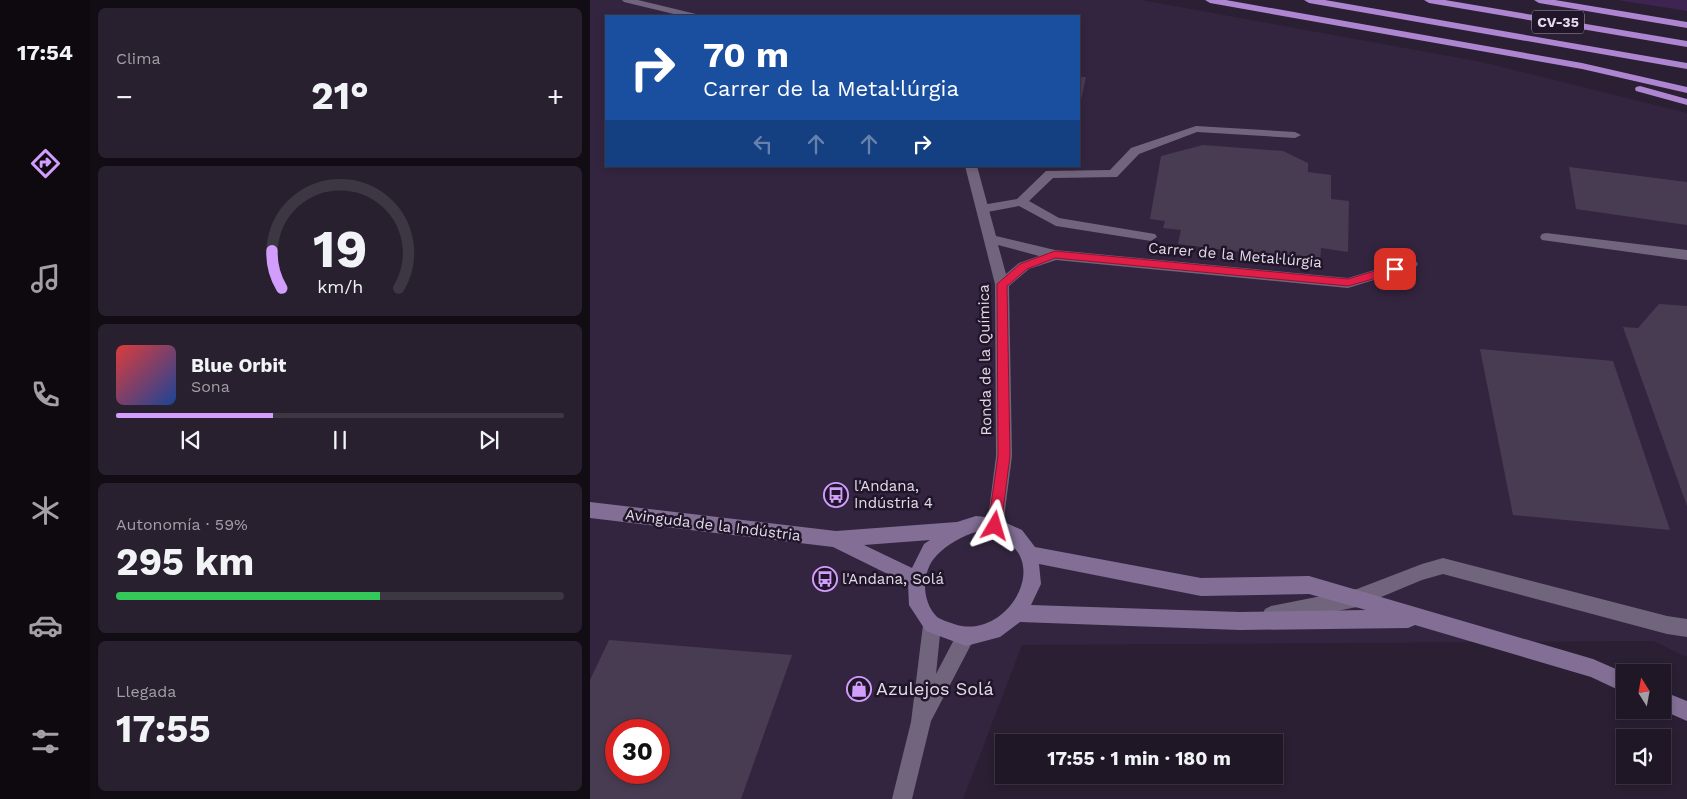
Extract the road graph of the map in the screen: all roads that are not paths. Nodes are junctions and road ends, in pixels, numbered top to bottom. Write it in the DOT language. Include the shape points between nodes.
graph roads {
  1 [pos="627,0"];
  2 [pos="1210,0"];
  3 [pos="1310,0"];
  4 [pos="1429,0"];
  5 [pos="1539,0"];
  6 [pos="1623,13"];
  7 [pos="689,15"];
  8 [pos="1687,21"];
  9 [pos="1687,25"];
  10 [pos="1415,37"];
  11 [pos="1687,44"];
  12 [pos="1687,66"];
  13 [pos="1687,90"];
  14 [pos="1687,102"];
  15 [pos="1295,135"];
  16 [pos="971,167"];
  17 [pos="1021,202"];
  18 [pos="982,209"];
  19 [pos="1546,237"];
  20 [pos="1152,238"];
  21 [pos="990,239"];
  22 [pos="1055,255"];
  23 [pos="1687,255"];
  24 [pos="1410,264"];
  25 [pos="1002,284"];
  26 [pos="590,510"];
  27 [pos="995,526"];
  28 [pos="957,530"];
  29 [pos="836,540"];
  30 [pos="1030,554"];
  31 [pos="916,579"];
  32 [pos="1357,598"];
  33 [pos="1017,613"];
  34 [pos="1423,619"];
  35 [pos="1240,621"];
  36 [pos="932,625"];
  37 [pos="1687,628"];
  38 [pos="966,637"];
  39 [pos="1616,679"];
  40 [pos="1671,704"];
  41 [pos="1687,711"];
  42 [pos="921,722"];
  43 [pos="902,799"];
  1 -- 7 [label="street"];
  2 -- 10 [label="highway"];
  3 -- 12 [label="highway, CV-35"];
  4 -- 11 [label="highway, CV-35"];
  5 -- 6 [label="highway"];
  6 -- 8 [label="highway"];
  6 -- 9 [label="highway"];
  10 -- 13 [label="highway" via="1582,66"];
  10 -- 14 [label="highway" via="1579,72"];
  15 -- 17 [label="street" via="1196,129 1135,151 1113,174 1050,174"];
  16 -- 18 [label="street, Ronda de la Química"];
  17 -- 18 [label="street"];
  17 -- 20 [label="street" via="1056,222"];
  18 -- 21 [label="street, Ronda de la Química"];
  19 -- 23 [label="street"];
  21 -- 22 [label="street, Carrer de la Metal·lúrgia"];
  21 -- 25 [label="street, Ronda de la Química"];
  22 -- 24 [label="street, Carrer de la Metal·lúrgia" via="1348,282"];
  22 -- 25 [label="street, Carrer de la Metal·lúrgia" via="1024,266"];
  25 -- 27 [label="street, Ronda de la Química" via="1004,456"];
  26 -- 29 [label="street, Avinguda de la Indústria"];
  27 -- 28 [label="street" via="976,524"];
  27 -- 30 [label="street" via="1016,536"];
  28 -- 29 [label="street, Avinguda de la Indústria"];
  28 -- 31 [label="street" via="930,550"];
  29 -- 31 [label="street, Avinguda de la Indústria"];
  30 -- 32 [label="street" via="1201,587 1309,585"];
  30 -- 33 [label="street" via="1032,584"];
  31 -- 36 [label="street" via="918,605"];
  32 -- 34 [label="street"];
  32 -- 35 [label="street"];
  32 -- 37 [label="street" via="1443,566"];
  33 -- 35 [label="street"];
  33 -- 38 [label="street" via="994,631"];
  34 -- 35 [label="street"];
  34 -- 39 [label="street" via="1593,668"];
  36 -- 38 [label="street"];
  36 -- 42 [label="street"];
  38 -- 42 [label="street"];
  40 -- 41 [label="street"];
  42 -- 43 [label="street"];
}
